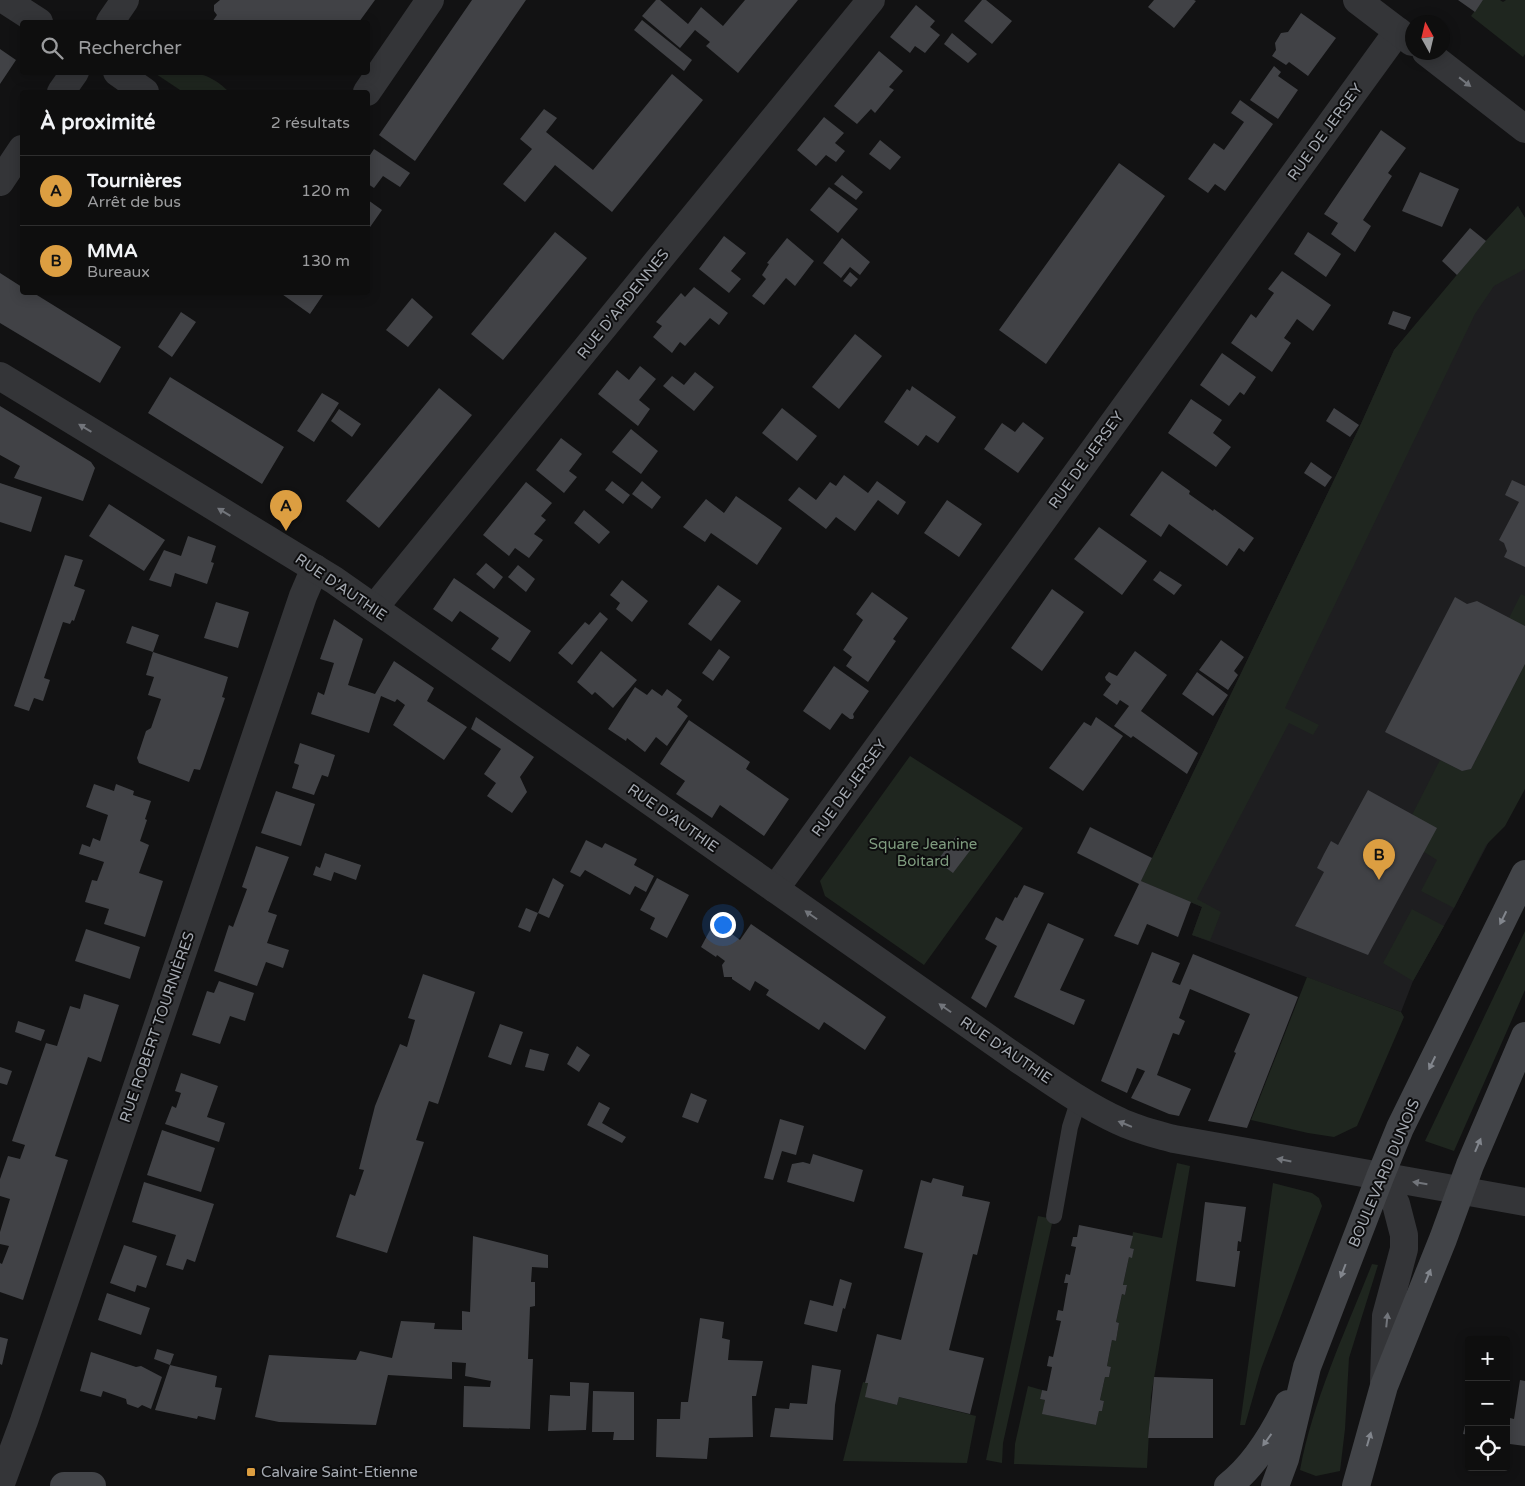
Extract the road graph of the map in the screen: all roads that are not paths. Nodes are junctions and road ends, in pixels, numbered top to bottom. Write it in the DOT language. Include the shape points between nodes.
graph roads {
  1 [pos="5,0"];
  2 [pos="126,0"];
  3 [pos="430,0"];
  4 [pos="871,0"];
  5 [pos="1357,0"];
  6 [pos="36,20"];
  7 [pos="111,20"];
  8 [pos="1405,36"];
  9 [pos="1436,60"];
  10 [pos="73,75"];
  11 [pos="121,75"];
  12 [pos="62,90"];
  13 [pos="142,90"];
  14 [pos="369,90"];
  15 [pos="1525,129"];
  16 [pos="20,152"];
  17 [pos="0,182"];
  18 [pos="0,376"];
  19 [pos="314,568"];
  20 [pos="374,608"];
  21 [pos="1525,874"];
  22 [pos="775,889"];
  23 [pos="1525,1036"];
  24 [pos="1079,1099"];
  25 [pos="1380,1177"];
  26 [pos="1461,1190"];
  27 [pos="1525,1202"];
  28 [pos="1054,1216"];
  29 [pos="1307,1366"];
  30 [pos="1384,1386"];
  31 [pos="0,1486"];
  32 [pos="64,1486"];
  33 [pos="92,1486"];
  34 [pos="1228,1486"];
  35 [pos="1275,1486"];
  36 [pos="1356,1486"];
  1 -- 6 [label="street"];
  2 -- 7 [label="street"];
  3 -- 14 [label="street"];
  4 -- 20 [label="street, RUE D'ARDENNES"];
  5 -- 8 [label="street"];
  8 -- 22 [label="street, RUE DE JERSEY"];
  9 -- 15 [label="street, one-way"];
  10 -- 12 [label="street"];
  11 -- 13 [label="street"];
  16 -- 17 [label="street"];
  19 -- 18 [label="street, RUE D'AUTHIE, one-way"];
  19 -- 20 [label="street, RUE D'AUTHIE"];
  19 -- 31 [label="street, RUE ROBERT TOURNIÈRES"];
  20 -- 22 [label="street, RUE D'AUTHIE"];
  21 -- 25 [label="main road, BOULEVARD DUNOIS, one-way" via="1404,1119"];
  24 -- 22 [label="street, RUE D'AUTHIE, one-way"];
  26 -- 23 [label="main road, one-way"];
  25 -- 24 [label="street, RUE D'AUTHIE, one-way" via="1174,1139 1119,1121"];
  24 -- 28 [label="lane" via="1070,1127"];
  26 -- 25 [label="street, RUE D'AUTHIE, one-way"];
  25 -- 29 [label="main road, BOULEVARD DUNOIS, one-way"];
  30 -- 25 [label="street, one-way" via="1386,1316 1404,1249 1404,1235 1396,1204"];
  26 -- 27 [label="street"];
  30 -- 26 [label="main road, one-way"];
  29 -- 34 [label="main road, one-way" via="1276,1428 1242,1475"];
  29 -- 35 [label="main road, BOULEVARD DUNOIS" via="1285,1459"];
  36 -- 30 [label="main road, one-way"];
  32 -- 33 [label="main road"];
}
